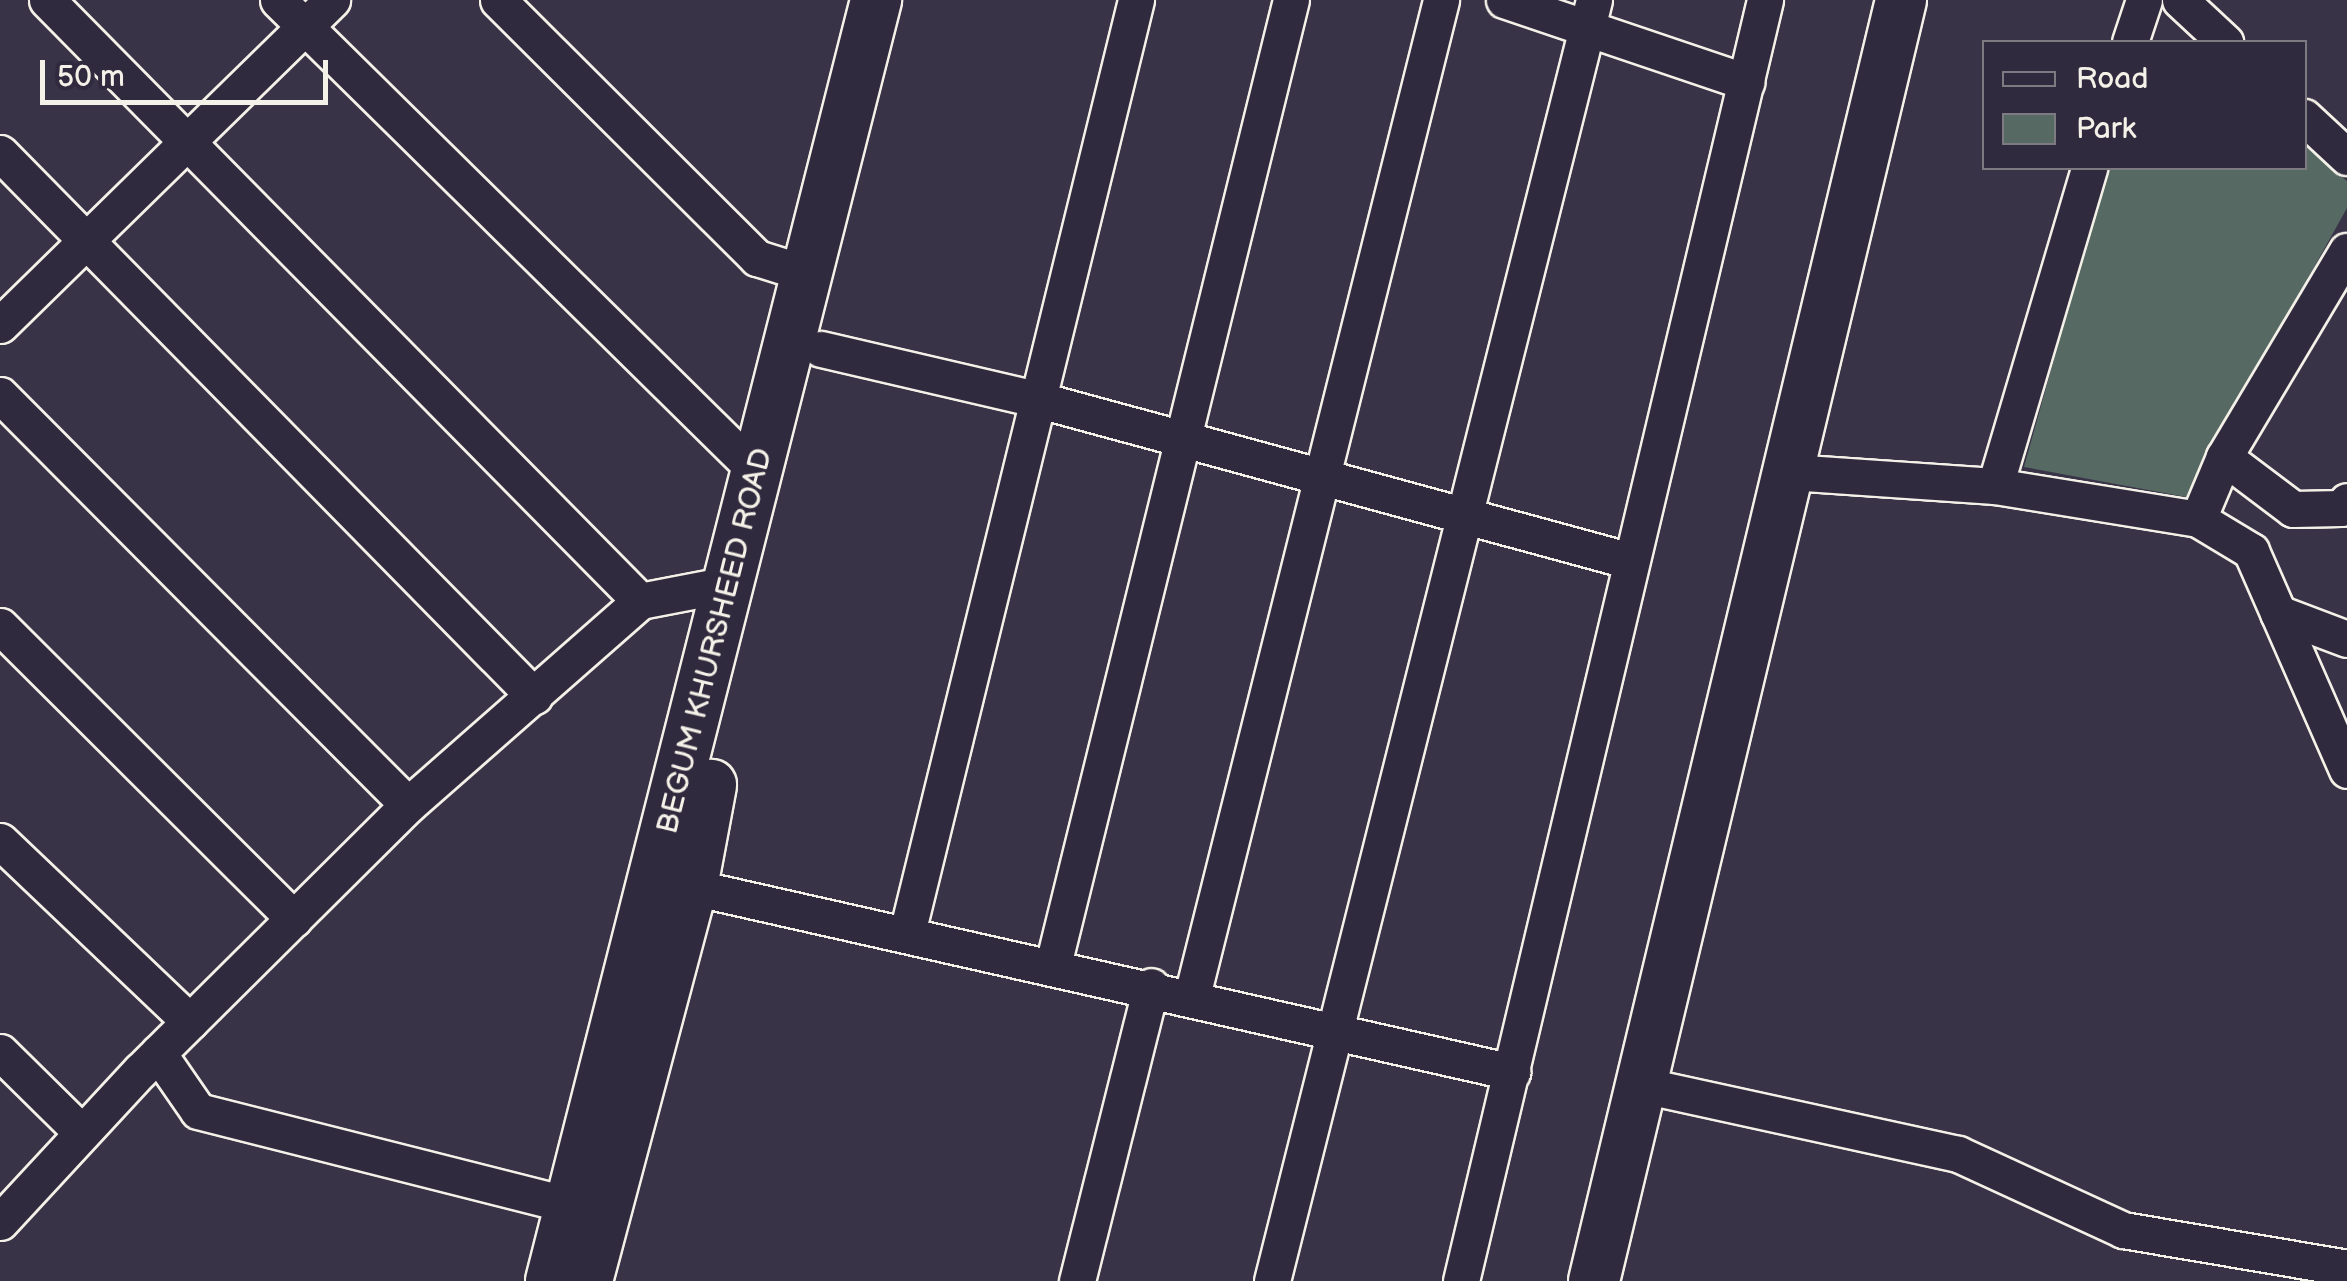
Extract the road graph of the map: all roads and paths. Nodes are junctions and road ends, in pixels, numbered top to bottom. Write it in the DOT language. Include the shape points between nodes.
graph roads {
  1 [pos="47,0"];
  2 [pos="278,0"];
  3 [pos="332,0"];
  4 [pos="498,0"];
  5 [pos="876,0"];
  6 [pos="910,0"];
  7 [pos="1136,0"];
  8 [pos="1292,0"];
  9 [pos="1442,0"];
  10 [pos="1504,0"];
  11 [pos="1765,0"];
  12 [pos="1900,0"];
  13 [pos="2144,0"];
  14 [pos="2180,0"];
  15 [pos="1590,15"];
  16 [pos="305,26"];
  17 [pos="2131,40"];
  18 [pos="2224,40"];
  19 [pos="1746,82"];
  20 [pos="188,142"];
  21 [pos="0,154"];
  22 [pos="2088,170"];
  23 [pos="86,241"];
  24 [pos="2347,250"];
  25 [pos="808,274"];
  26 [pos="0,325"];
  27 [pos="821,350"];
  28 [pos="0,395"];
  29 [pos="1036,399"];
  30 [pos="1180,442"];
  31 [pos="2224,457"];
  32 [pos="757,472"];
  33 [pos="1790,472"];
  34 [pos="1320,474"];
  35 [pos="1996,486"];
  36 [pos="2347,501"];
  37 [pos="1462,516"];
  38 [pos="2198,518"];
  39 [pos="1631,561"];
  40 [pos="728,584"];
  41 [pos="640,602"];
  42 [pos="2278,613"];
  43 [pos="0,626"];
  44 [pos="2347,640"];
  45 [pos="534,696"];
  46 [pos="2347,770"];
  47 [pos="408,805"];
  48 [pos="0,841"];
  49 [pos="692,887"];
  50 [pos="294,918"];
  51 [pos="908,933"];
  52 [pos="1053,965"];
  53 [pos="1150,986"];
  54 [pos="1192,996"];
  55 [pos="190,1022"];
  56 [pos="1336,1030"];
  57 [pos="0,1052"];
  58 [pos="158,1053"];
  59 [pos="1512,1072"];
  60 [pos="1642,1085"];
  61 [pos="82,1133"];
  62 [pos="570,1205"];
  63 [pos="0,1222"];
  64 [pos="2327,1271"];
  65 [pos="551,1281"];
  66 [pos="587,1281"];
  67 [pos="1077,1281"];
  68 [pos="1272,1281"];
  69 [pos="1460,1281"];
  70 [pos="1594,1281"];
  1 -- 20 [label="street"];
  2 -- 16 [label="street"];
  3 -- 16 [label="street"];
  4 -- 25 [label="street" via="757,258"];
  5 -- 25 [label="main road, BEGUM KHURSHEED ROAD"];
  6 -- 27 [label="main road, BEGUM KHURSHEED ROAD"];
  7 -- 29 [label="street"];
  8 -- 30 [label="street"];
  9 -- 34 [label="street"];
  10 -- 15 [label="street"];
  11 -- 19 [label="street"];
  12 -- 33 [label="main road"];
  13 -- 17 [label="street"];
  14 -- 18 [label="street"];
  15 -- 19 [label="street"];
  15 -- 37 [label="street"];
  16 -- 20 [label="street"];
  16 -- 32 [label="street"];
  19 -- 39 [label="street"];
  20 -- 23 [label="street"];
  20 -- 41 [label="street"];
  21 -- 23 [label="street"];
  22 -- 35 [label="street"];
  23 -- 26 [label="street"];
  23 -- 45 [label="street"];
  24 -- 31 [label="street"];
  25 -- 32 [label="main road, BEGUM KHURSHEED ROAD"];
  27 -- 29 [label="street"];
  27 -- 49 [label="main road, BEGUM KHURSHEED ROAD"];
  28 -- 47 [label="street"];
  29 -- 30 [label="street"];
  29 -- 51 [label="street"];
  30 -- 34 [label="street"];
  30 -- 52 [label="street"];
  31 -- 36 [label="street" via="2293,508 2341,508"];
  31 -- 38 [label="street"];
  32 -- 40 [label="main road, BEGUM KHURSHEED ROAD"];
  33 -- 35 [label="street"];
  33 -- 60 [label="main road"];
  34 -- 37 [label="street"];
  34 -- 54 [label="street"];
  35 -- 38 [label="street"];
  37 -- 39 [label="street"];
  37 -- 56 [label="street"];
  38 -- 42 [label="street" via="2251,551"];
  39 -- 59 [label="street"];
  40 -- 41 [label="street"];
  40 -- 62 [label="main road, BEGUM KHURSHEED ROAD"];
  41 -- 45 [label="street"];
  42 -- 44 [label="street"];
  42 -- 46 [label="street"];
  43 -- 50 [label="street"];
  45 -- 47 [label="street"];
  47 -- 50 [label="street"];
  48 -- 55 [label="street"];
  49 -- 51 [label="street"];
  49 -- 66 [label="main road, BEGUM KHURSHEED ROAD"];
  50 -- 55 [label="street"];
  51 -- 52 [label="street"];
  52 -- 53 [label="street"];
  53 -- 54 [label="street"];
  53 -- 67 [label="street"];
  54 -- 56 [label="street"];
  55 -- 58 [label="street"];
  56 -- 59 [label="street"];
  56 -- 68 [label="street"];
  57 -- 61 [label="street"];
  58 -- 61 [label="street"];
  58 -- 62 [label="street" via="198,1111"];
  59 -- 69 [label="street"];
  60 -- 64 [label="street" via="1958,1154 2123,1230"];
  60 -- 70 [label="main road"];
  61 -- 63 [label="street"];
  62 -- 65 [label="main road, BEGUM KHURSHEED ROAD"];
}
